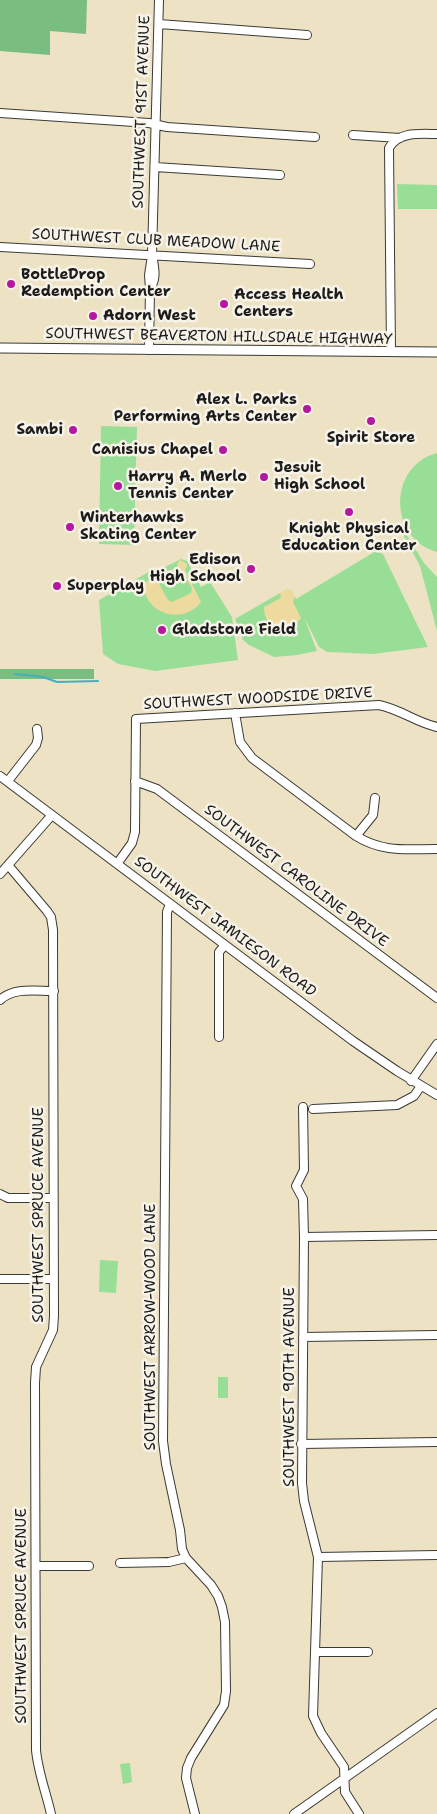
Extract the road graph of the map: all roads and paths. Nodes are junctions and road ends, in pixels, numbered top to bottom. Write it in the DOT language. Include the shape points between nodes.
graph roads {
  1 [pos="159,0"];
  2 [pos="159,24"];
  3 [pos="307,35"];
  4 [pos="0,113"];
  5 [pos="156,124"];
  6 [pos="437,134"];
  7 [pos="353,135"];
  8 [pos="315,138"];
  9 [pos="400,138"];
  10 [pos="155,166"];
  11 [pos="280,175"];
  12 [pos="0,246"];
  13 [pos="152,255"];
  14 [pos="310,264"];
  15 [pos="0,348"];
  16 [pos="149,350"];
  17 [pos="391,352"];
  18 [pos="437,352"];
  19 [pos="235,713"];
  20 [pos="437,726"];
  21 [pos="37,729"];
  22 [pos="0,776"];
  23 [pos="136,781"];
  24 [pos="8,782"];
  25 [pos="375,798"];
  26 [pos="52,815"];
  27 [pos="356,836"];
  28 [pos="437,849"];
  29 [pos="117,864"];
  30 [pos="8,865"];
  31 [pos="0,874"];
  32 [pos="170,904"];
  33 [pos="225,945"];
  34 [pos="54,991"];
  35 [pos="437,998"];
  36 [pos="0,1000"];
  37 [pos="219,1037"];
  38 [pos="437,1044"];
  39 [pos="412,1081"];
  40 [pos="421,1086"];
  41 [pos="437,1095"];
  42 [pos="302,1107"];
  43 [pos="313,1108"];
  44 [pos="0,1194"];
  45 [pos="53,1198"];
  46 [pos="437,1235"];
  47 [pos="304,1237"];
  48 [pos="0,1279"];
  49 [pos="53,1279"];
  50 [pos="437,1335"];
  51 [pos="303,1337"];
  52 [pos="437,1442"];
  53 [pos="301,1444"];
  54 [pos="437,1555"];
  55 [pos="318,1557"];
  56 [pos="186,1558"];
  57 [pos="120,1563"];
  58 [pos="36,1566"];
  59 [pos="89,1566"];
  60 [pos="315,1652"];
  61 [pos="368,1652"];
  62 [pos="437,1713"];
  63 [pos="345,1779"];
  64 [pos="51,1814"];
  65 [pos="195,1814"];
  66 [pos="294,1814"];
  67 [pos="360,1814"];
  1 -- 2 [label="street, SOUTHWEST 91ST AVENUE"];
  2 -- 3 [label="street"];
  2 -- 5 [label="street, SOUTHWEST 91ST AVENUE"];
  4 -- 5 [label="street"];
  5 -- 8 [label="street"];
  5 -- 10 [label="street, SOUTHWEST 91ST AVENUE"];
  6 -- 9 [label="street"];
  7 -- 9 [label="street"];
  9 -- 17 [label="street" via="388,152"];
  10 -- 11 [label="street"];
  10 -- 13 [label="street, SOUTHWEST 91ST AVENUE"];
  12 -- 13 [label="street, SOUTHWEST CLUB MEADOW LANE"];
  13 -- 14 [label="street, SOUTHWEST CLUB MEADOW LANE"];
  13 -- 16 [label="street, SOUTHWEST 91ST AVENUE" via="155,276 150,289"];
  15 -- 16 [label="main road, SOUTHWEST BEAVERTON HILLSDALE HIGHWAY"];
  16 -- 17 [label="main road, SOUTHWEST BEAVERTON HILLSDALE HIGHWAY"];
  17 -- 18 [label="main road, SOUTHWEST BEAVERTON HILLSDALE HIGHWAY"];
  19 -- 20 [label="street, SOUTHWEST WOODSIDE DRIVE" via="379,706"];
  19 -- 23 [label="street, SOUTHWEST WOODSIDE DRIVE" via="136,719"];
  19 -- 27 [label="street" via="240,742 252,758"];
  21 -- 24 [label="street" via="36,745"];
  22 -- 24 [label="street, SOUTHWEST JAMIESON ROAD"];
  23 -- 29 [label="street" via="135,832 132,843"];
  23 -- 35 [label="street, SOUTHWEST CAROLINE DRIVE" via="157,789"];
  24 -- 26 [label="street, SOUTHWEST JAMIESON ROAD"];
  25 -- 27 [label="street" via="373,815"];
  26 -- 29 [label="street, SOUTHWEST JAMIESON ROAD"];
  26 -- 30 [label="street"];
  27 -- 28 [label="street" via="386,849"];
  29 -- 32 [label="street, SOUTHWEST JAMIESON ROAD"];
  30 -- 31 [label="street"];
  30 -- 34 [label="street, SOUTHWEST SPRUCE AVENUE" via="50,917"];
  32 -- 33 [label="street, SOUTHWEST JAMIESON ROAD"];
  32 -- 56 [label="street, SOUTHWEST ARROW-WOOD LANE" via="167,912 163,1441"];
  33 -- 37 [label="street" via="219,952"];
  33 -- 39 [label="street, SOUTHWEST JAMIESON ROAD"];
  34 -- 36 [label="street" via="16,991"];
  34 -- 45 [label="street, SOUTHWEST SPRUCE AVENUE"];
  38 -- 39 [label="street"];
  39 -- 40 [label="street, SOUTHWEST JAMIESON ROAD"];
  40 -- 41 [label="street, SOUTHWEST JAMIESON ROAD"];
  40 -- 43 [label="street" via="414,1096 397,1105"];
  42 -- 47 [label="street, SOUTHWEST 90TH AVENUE" via="304,1170 296,1186 304,1199"];
  44 -- 45 [label="street" via="8,1198"];
  45 -- 49 [label="street, SOUTHWEST SPRUCE AVENUE"];
  46 -- 47 [label="street"];
  47 -- 51 [label="street, SOUTHWEST 90TH AVENUE"];
  48 -- 49 [label="street"];
  49 -- 58 [label="street, SOUTHWEST SPRUCE AVENUE" via="53,1330 36,1367 35,1383"];
  50 -- 51 [label="street"];
  51 -- 53 [label="street, SOUTHWEST 90TH AVENUE"];
  52 -- 53 [label="street"];
  53 -- 55 [label="street, SOUTHWEST 90TH AVENUE" via="304,1501"];
  54 -- 55 [label="street"];
  55 -- 60 [label="street, SOUTHWEST 90TH AVENUE"];
  56 -- 57 [label="street" via="169,1562"];
  56 -- 65 [label="street, SOUTHWEST ARROW-WOOD LANE" via="212,1586 222,1607 226,1656 224,1705 187,1768 186,1778"];
  58 -- 59 [label="street"];
  58 -- 64 [label="street, SOUTHWEST SPRUCE AVENUE" via="36,1750"];
  60 -- 61 [label="street"];
  60 -- 63 [label="street, SOUTHWEST 90TH AVENUE" via="313,1716 344,1767"];
  62 -- 63 [label="street"];
  63 -- 66 [label="street"];
  63 -- 67 [label="street, SOUTHWEST 90TH AVENUE" via="345,1792"];
}
